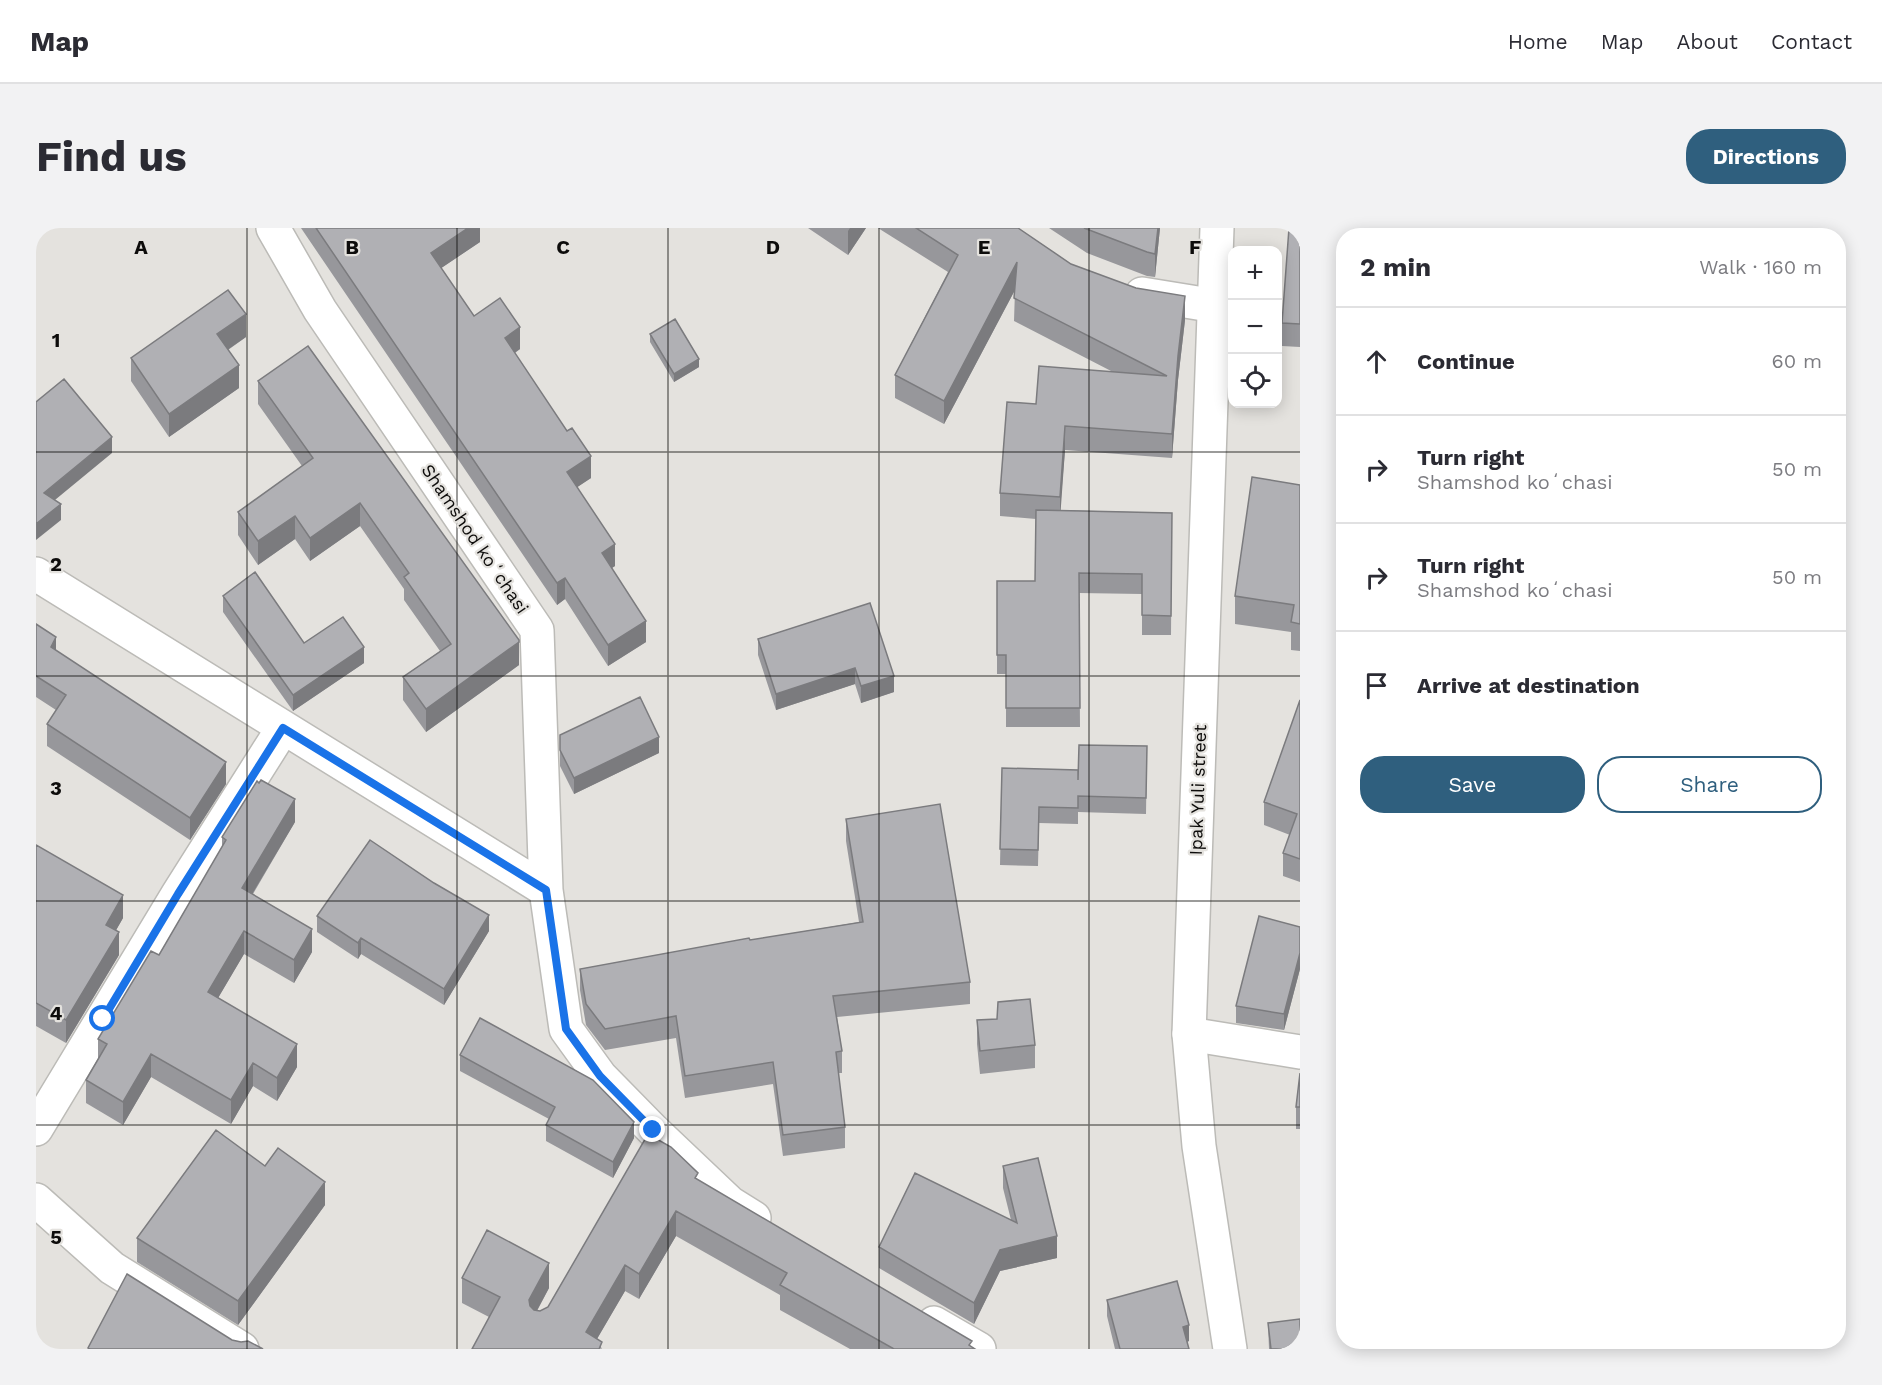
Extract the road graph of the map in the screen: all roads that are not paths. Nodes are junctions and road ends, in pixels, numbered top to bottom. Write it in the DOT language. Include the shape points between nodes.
graph roads {
  1 [pos="273,228"];
  2 [pos="1217,228"];
  3 [pos="1110,282"];
  4 [pos="1216,306"];
  5 [pos="36,574"];
  6 [pos="283,728"];
  7 [pos="546,890"];
  8 [pos="1189,1034"];
  9 [pos="1300,1052"];
  10 [pos="36,1129"];
  11 [pos="36,1200"];
  12 [pos="780,1233"];
  13 [pos="909,1308"];
  14 [pos="242,1349"];
  15 [pos="979,1349"];
  16 [pos="1230,1349"];
  1 -- 7 [label="street, Shamshod koʻchasi" via="320,310 537,630"];
  2 -- 4 [label="street, Ipak Yuli street"];
  3 -- 4 [label="street" via="1143,294"];
  4 -- 8 [label="street, Ipak Yuli street"];
  5 -- 6 [label="street"];
  6 -- 7 [label="street"];
  6 -- 10 [label="street"];
  7 -- 12 [label="street, Shamshod koʻchasi" via="566,1029 600,1076 674,1151 730,1203"];
  8 -- 9 [label="street"];
  8 -- 16 [label="street, Ipak Yuli street" via="1199,1146"];
  11 -- 14 [label="street" via="112,1268"];
  13 -- 15 [label="street"];
}
